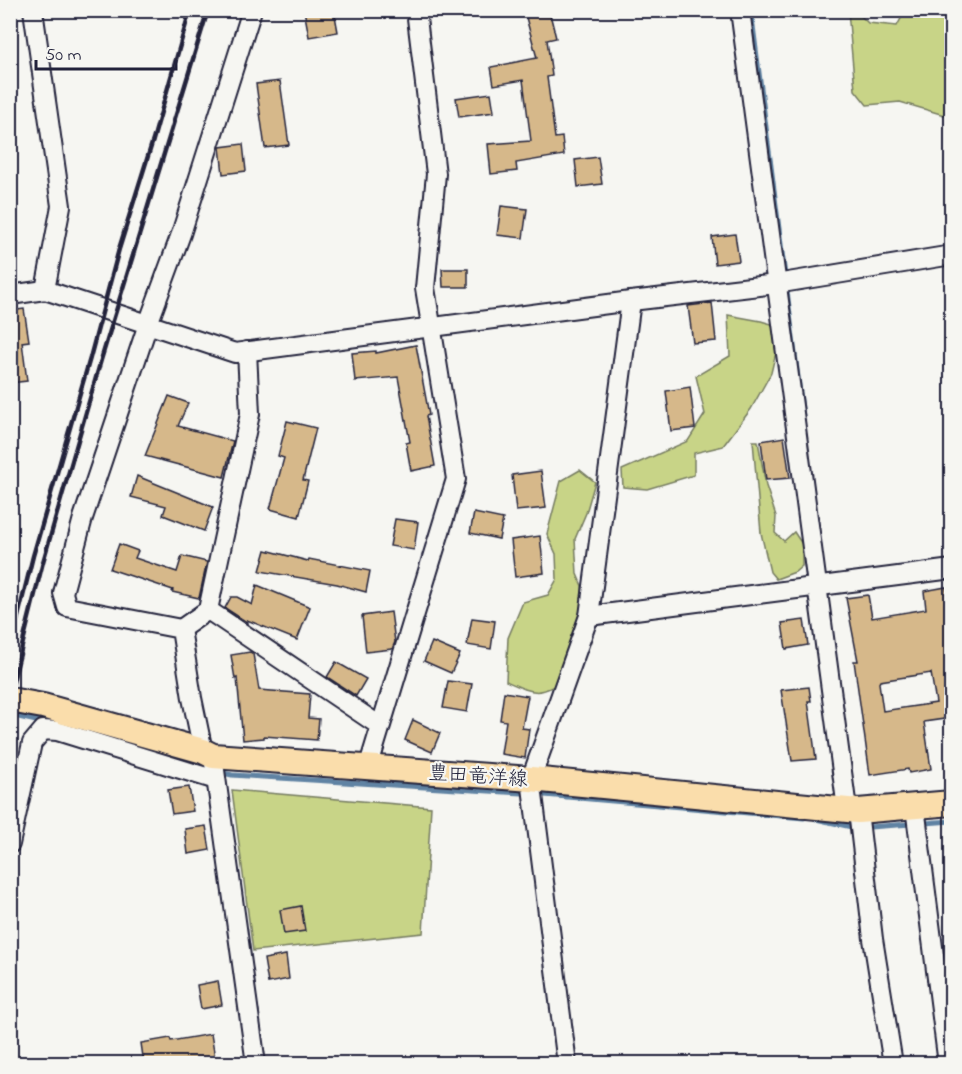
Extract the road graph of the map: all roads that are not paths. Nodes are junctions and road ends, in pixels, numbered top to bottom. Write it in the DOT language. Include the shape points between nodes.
graph roads {
  1 [pos="33,10"];
  2 [pos="252,10"];
  3 [pos="416,10"];
  4 [pos="740,10"];
  5 [pos="951,255"];
  6 [pos="777,284"];
  7 [pos="45,290"];
  8 [pos="10,295"];
  9 [pos="630,301"];
  10 [pos="148,324"];
  11 [pos="432,327"];
  12 [pos="247,351"];
  13 [pos="951,569"];
  14 [pos="817,587"];
  15 [pos="208,610"];
  16 [pos="589,616"];
  17 [pos="181,629"];
  18 [pos="10,700"];
  19 [pos="380,726"];
  20 [pos="210,762"];
  21 [pos="368,768"];
  22 [pos="531,779"];
  23 [pos="951,803"];
  24 [pos="915,807"];
  25 [pos="853,810"];
  26 [pos="10,844"];
  27 [pos="256,1064"];
  28 [pos="567,1064"];
  29 [pos="894,1064"];
  30 [pos="948,1064"];
  1 -- 7 [label="street" via="61,206"];
  2 -- 10 [label="street" via="181,234"];
  3 -- 11 [label="street" via="436,174 425,288"];
  4 -- 6 [label="street"];
  5 -- 6 [label="street"];
  6 -- 9 [label="street"];
  6 -- 14 [label="street"];
  7 -- 8 [label="street"];
  7 -- 10 [label="street"];
  9 -- 11 [label="street"];
  9 -- 16 [label="street"];
  10 -- 12 [label="street" via="235,353"];
  10 -- 17 [label="street" via="83,518 63,593 67,607"];
  11 -- 12 [label="street"];
  11 -- 19 [label="street" via="456,479"];
  12 -- 15 [label="street" via="250,414"];
  13 -- 14 [label="street"];
  14 -- 16 [label="street"];
  14 -- 25 [label="street"];
  15 -- 17 [label="street"];
  15 -- 19 [label="street"];
  16 -- 22 [label="street"];
  17 -- 20 [label="street" via="192,698"];
  18 -- 20 [label="main road, 豊田竜洋線" via="43,706"];
  19 -- 21 [label="street"];
  20 -- 21 [label="main road, 豊田竜洋線"];
  20 -- 26 [label="street" via="44,730 32,743"];
  20 -- 27 [label="street"];
  21 -- 22 [label="main road, 豊田竜洋線"];
  22 -- 25 [label="main road, 豊田竜洋線"];
  22 -- 28 [label="street"];
  23 -- 24 [label="main road, 豊田竜洋線"];
  24 -- 25 [label="main road, 豊田竜洋線"];
  24 -- 30 [label="street"];
  25 -- 29 [label="street"];
}
